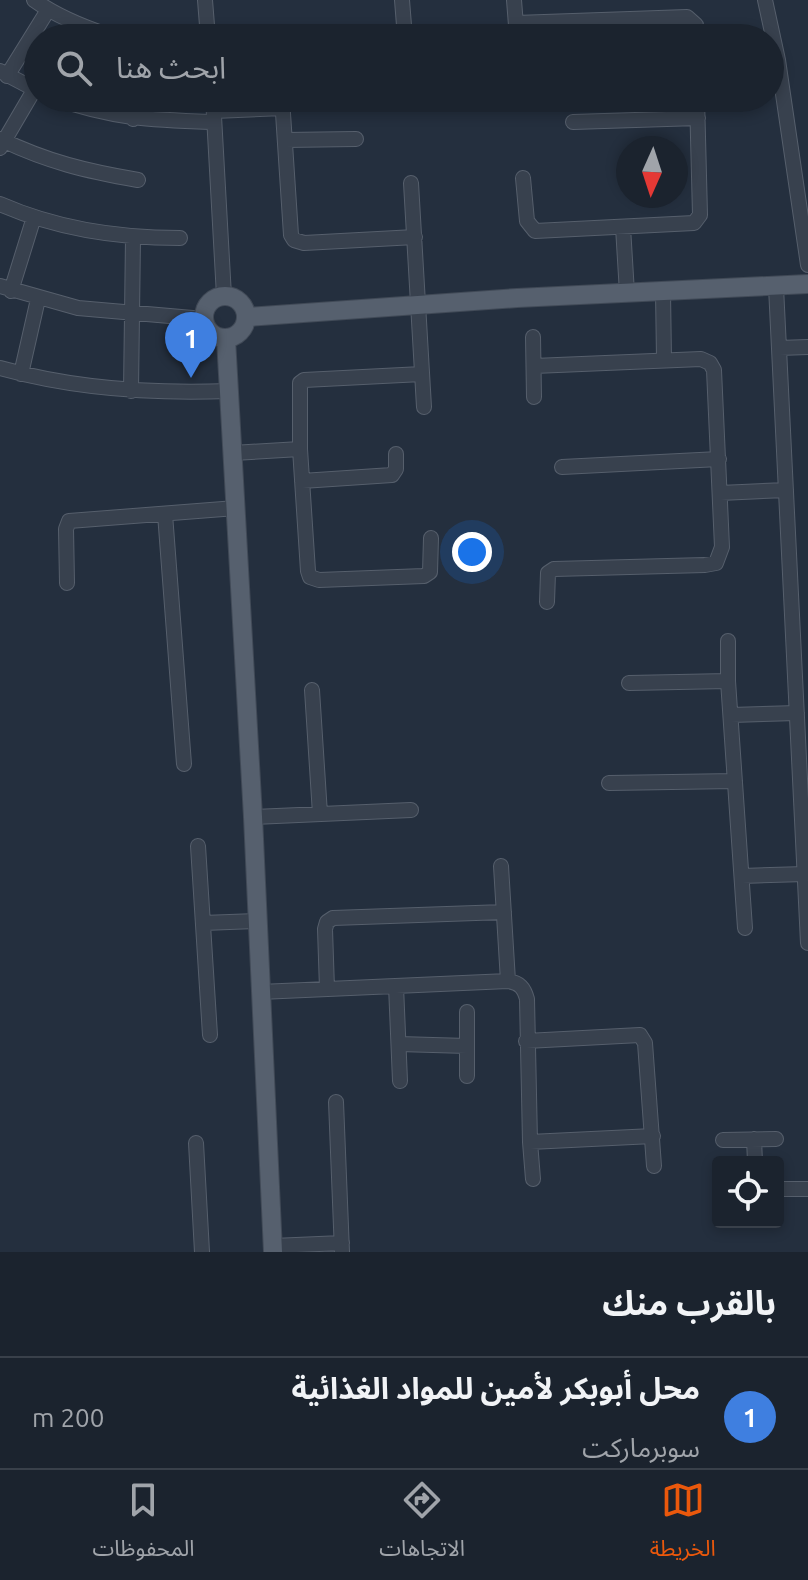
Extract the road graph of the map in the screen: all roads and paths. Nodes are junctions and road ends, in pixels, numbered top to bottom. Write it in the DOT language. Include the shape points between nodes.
graph roads {
  1 [pos="34,0"];
  2 [pos="205,0"];
  3 [pos="402,0"];
  4 [pos="514,0"];
  5 [pos="765,0"];
  6 [pos="48,10"];
  7 [pos="38,24"];
  8 [pos="78,24"];
  9 [pos="207,24"];
  10 [pos="403,24"];
  11 [pos="516,24"];
  12 [pos="602,24"];
  13 [pos="695,24"];
  14 [pos="770,24"];
  15 [pos="24,44"];
  16 [pos="3,74"];
  17 [pos="24,85"];
  18 [pos="784,101"];
  19 [pos="24,108"];
  20 [pos="99,112"];
  21 [pos="134,112"];
  22 [pos="196,112"];
  23 [pos="214,112"];
  24 [pos="283,112"];
  25 [pos="698,112"];
  26 [pos="698,118"];
  27 [pos="133,119"];
  28 [pos="573,122"];
  29 [pos="356,139"];
  30 [pos="285,140"];
  31 [pos="1,142"];
  32 [pos="523,178"];
  33 [pos="138,180"];
  34 [pos="411,183"];
  35 [pos="0,204"];
  36 [pos="34,217"];
  37 [pos="623,227"];
  38 [pos="415,237"];
  39 [pos="133,238"];
  40 [pos="180,238"];
  41 [pos="808,265"];
  42 [pos="808,284"];
  43 [pos="776,287"];
  44 [pos="5,288"];
  45 [pos="663,292"];
  46 [pos="627,293"];
  47 [pos="224,296"];
  48 [pos="38,299"];
  49 [pos="418,305"];
  50 [pos="133,314"];
  51 [pos="247,317"];
  52 [pos="204,319"];
  53 [pos="533,337"];
  54 [pos="226,339"];
  55 [pos="808,347"];
  56 [pos="779,348"];
  57 [pos="664,359"];
  58 [pos="534,366"];
  59 [pos="0,368"];
  60 [pos="21,374"];
  61 [pos="422,374"];
  62 [pos="131,391"];
  63 [pos="229,391"];
  64 [pos="534,397"];
  65 [pos="424,407"];
  66 [pos="300,449"];
  67 [pos="233,453"];
  68 [pos="396,454"];
  69 [pos="719,459"];
  70 [pos="562,467"];
  71 [pos="302,481"];
  72 [pos="786,490"];
  73 [pos="720,493"];
  74 [pos="236,508"];
  75 [pos="165,514"];
  76 [pos="431,538"];
  77 [pos="67,583"];
  78 [pos="547,602"];
  79 [pos="792,615"];
  80 [pos="808,615"];
  81 [pos="728,641"];
  82 [pos="728,681"];
  83 [pos="629,683"];
  84 [pos="312,690"];
  85 [pos="797,713"];
  86 [pos="731,715"];
  87 [pos="184,764"];
  88 [pos="804,776"];
  89 [pos="735,781"];
  90 [pos="609,783"];
  91 [pos="411,810"];
  92 [pos="320,814"];
  93 [pos="253,817"];
  94 [pos="806,842"];
  95 [pos="198,846"];
  96 [pos="501,866"];
  97 [pos="805,874"];
  98 [pos="742,876"];
  99 [pos="504,912"];
  100 [pos="258,921"];
  101 [pos="203,923"];
  102 [pos="745,928"];
  103 [pos="808,943"];
  104 [pos="508,981"];
  105 [pos="396,986"];
  106 [pos="327,989"];
  107 [pos="260,992"];
  108 [pos="467,1012"];
  109 [pos="210,1035"];
  110 [pos="526,1041"];
  111 [pos="399,1044"];
  112 [pos="467,1046"];
  113 [pos="467,1076"];
  114 [pos="400,1081"];
  115 [pos="336,1102"];
  116 [pos="653,1136"];
  117 [pos="754,1139"];
  118 [pos="776,1139"];
  119 [pos="723,1140"];
  120 [pos="530,1142"];
  121 [pos="196,1143"];
  122 [pos="755,1156"];
  123 [pos="654,1166"];
  124 [pos="533,1179"];
  125 [pos="784,1189"];
  126 [pos="808,1189"];
  127 [pos="342,1247"];
  128 [pos="273,1249"];
  129 [pos="202,1252"];
  1 -- 6 [label="street"];
  2 -- 9 [label="street"];
  3 -- 10 [label="street"];
  4 -- 11 [label="street"];
  5 -- 14 [label="street"];
  6 -- 7 [label="street"];
  6 -- 8 [label="street"];
  12 -- 13 [label="street" via="687,17"];
  15 -- 16 [label="street"];
  16 -- 17 [label="street"];
  18 -- 41 [label="street"];
  19 -- 31 [label="street"];
  20 -- 27 [label="street"];
  21 -- 27 [label="street"];
  22 -- 27 [label="street"];
  23 -- 47 [label="street"];
  24 -- 30 [label="street"];
  25 -- 26 [label="street"];
  26 -- 28 [label="street"];
  26 -- 37 [label="street" via="698,220"];
  29 -- 30 [label="street"];
  30 -- 38 [label="street" via="294,240"];
  31 -- 33 [label="street" via="76,169"];
  32 -- 37 [label="street" via="531,229"];
  34 -- 38 [label="street"];
  35 -- 36 [label="street"];
  36 -- 39 [label="street"];
  36 -- 44 [label="street"];
  37 -- 46 [label="street"];
  38 -- 49 [label="street"];
  39 -- 40 [label="street"];
  39 -- 50 [label="street"];
  42 -- 43 [label="main road"];
  43 -- 45 [label="main road"];
  43 -- 56 [label="street"];
  44 -- 48 [label="street"];
  45 -- 46 [label="main road"];
  45 -- 57 [label="street"];
  46 -- 49 [label="main road"];
  47 -- 51 [label="main road" via="237,299"];
  47 -- 52 [label="main road" via="209,303"];
  48 -- 50 [label="street"];
  48 -- 60 [label="street"];
  49 -- 51 [label="main road"];
  49 -- 61 [label="street"];
  50 -- 52 [label="street"];
  50 -- 62 [label="street"];
  51 -- 54 [label="main road" via="239,334"];
  52 -- 54 [label="main road" via="209,331"];
  53 -- 58 [label="street"];
  54 -- 63 [label="main road"];
  55 -- 56 [label="street"];
  56 -- 72 [label="street"];
  57 -- 58 [label="street"];
  57 -- 69 [label="street" via="701,359 714,370"];
  58 -- 64 [label="street"];
  59 -- 60 [label="street"];
  60 -- 62 [label="street"];
  61 -- 65 [label="street"];
  61 -- 66 [label="street" via="304,380 298,388"];
  62 -- 63 [label="street"];
  63 -- 67 [label="main road"];
  66 -- 67 [label="street"];
  66 -- 71 [label="street"];
  67 -- 74 [label="main road"];
  68 -- 71 [label="street" via="392,475"];
  69 -- 70 [label="street"];
  69 -- 73 [label="street"];
  71 -- 76 [label="street" via="308,571 314,579 424,576 432,565"];
  72 -- 73 [label="street"];
  72 -- 79 [label="street"];
  73 -- 78 [label="street" via="722,547 716,563 554,569 546,578"];
  74 -- 75 [label="street"];
  74 -- 93 [label="main road"];
  75 -- 77 [label="street" via="69,521"];
  75 -- 87 [label="street"];
  79 -- 80 [label="street"];
  79 -- 85 [label="street"];
  81 -- 82 [label="street"];
  82 -- 83 [label="street"];
  82 -- 86 [label="street"];
  84 -- 92 [label="street"];
  85 -- 86 [label="street"];
  85 -- 88 [label="street"];
  86 -- 89 [label="street"];
  88 -- 94 [label="street"];
  89 -- 90 [label="street"];
  89 -- 98 [label="street"];
  91 -- 92 [label="street"];
  92 -- 93 [label="street"];
  93 -- 100 [label="main road"];
  94 -- 97 [label="street"];
  95 -- 101 [label="street"];
  96 -- 99 [label="street"];
  97 -- 98 [label="street"];
  97 -- 103 [label="street"];
  98 -- 102 [label="street"];
  99 -- 104 [label="street"];
  99 -- 106 [label="street" via="333,918 325,929"];
  100 -- 101 [label="street"];
  100 -- 107 [label="main road"];
  101 -- 109 [label="street"];
  104 -- 105 [label="street"];
  104 -- 110 [label="street" via="524,989"];
  105 -- 106 [label="street"];
  105 -- 111 [label="street"];
  106 -- 107 [label="street"];
  107 -- 128 [label="main road"];
  108 -- 112 [label="street"];
  110 -- 116 [label="street" via="640,1035"];
  110 -- 120 [label="street"];
  111 -- 112 [label="street"];
  111 -- 114 [label="street"];
  112 -- 113 [label="street"];
  115 -- 127 [label="street"];
  116 -- 120 [label="street"];
  116 -- 123 [label="street"];
  117 -- 118 [label="street"];
  117 -- 119 [label="street"];
  117 -- 122 [label="street"];
  120 -- 124 [label="street"];
  121 -- 129 [label="street"];
  125 -- 126 [label="street"];
  127 -- 128 [label="street"];
}
